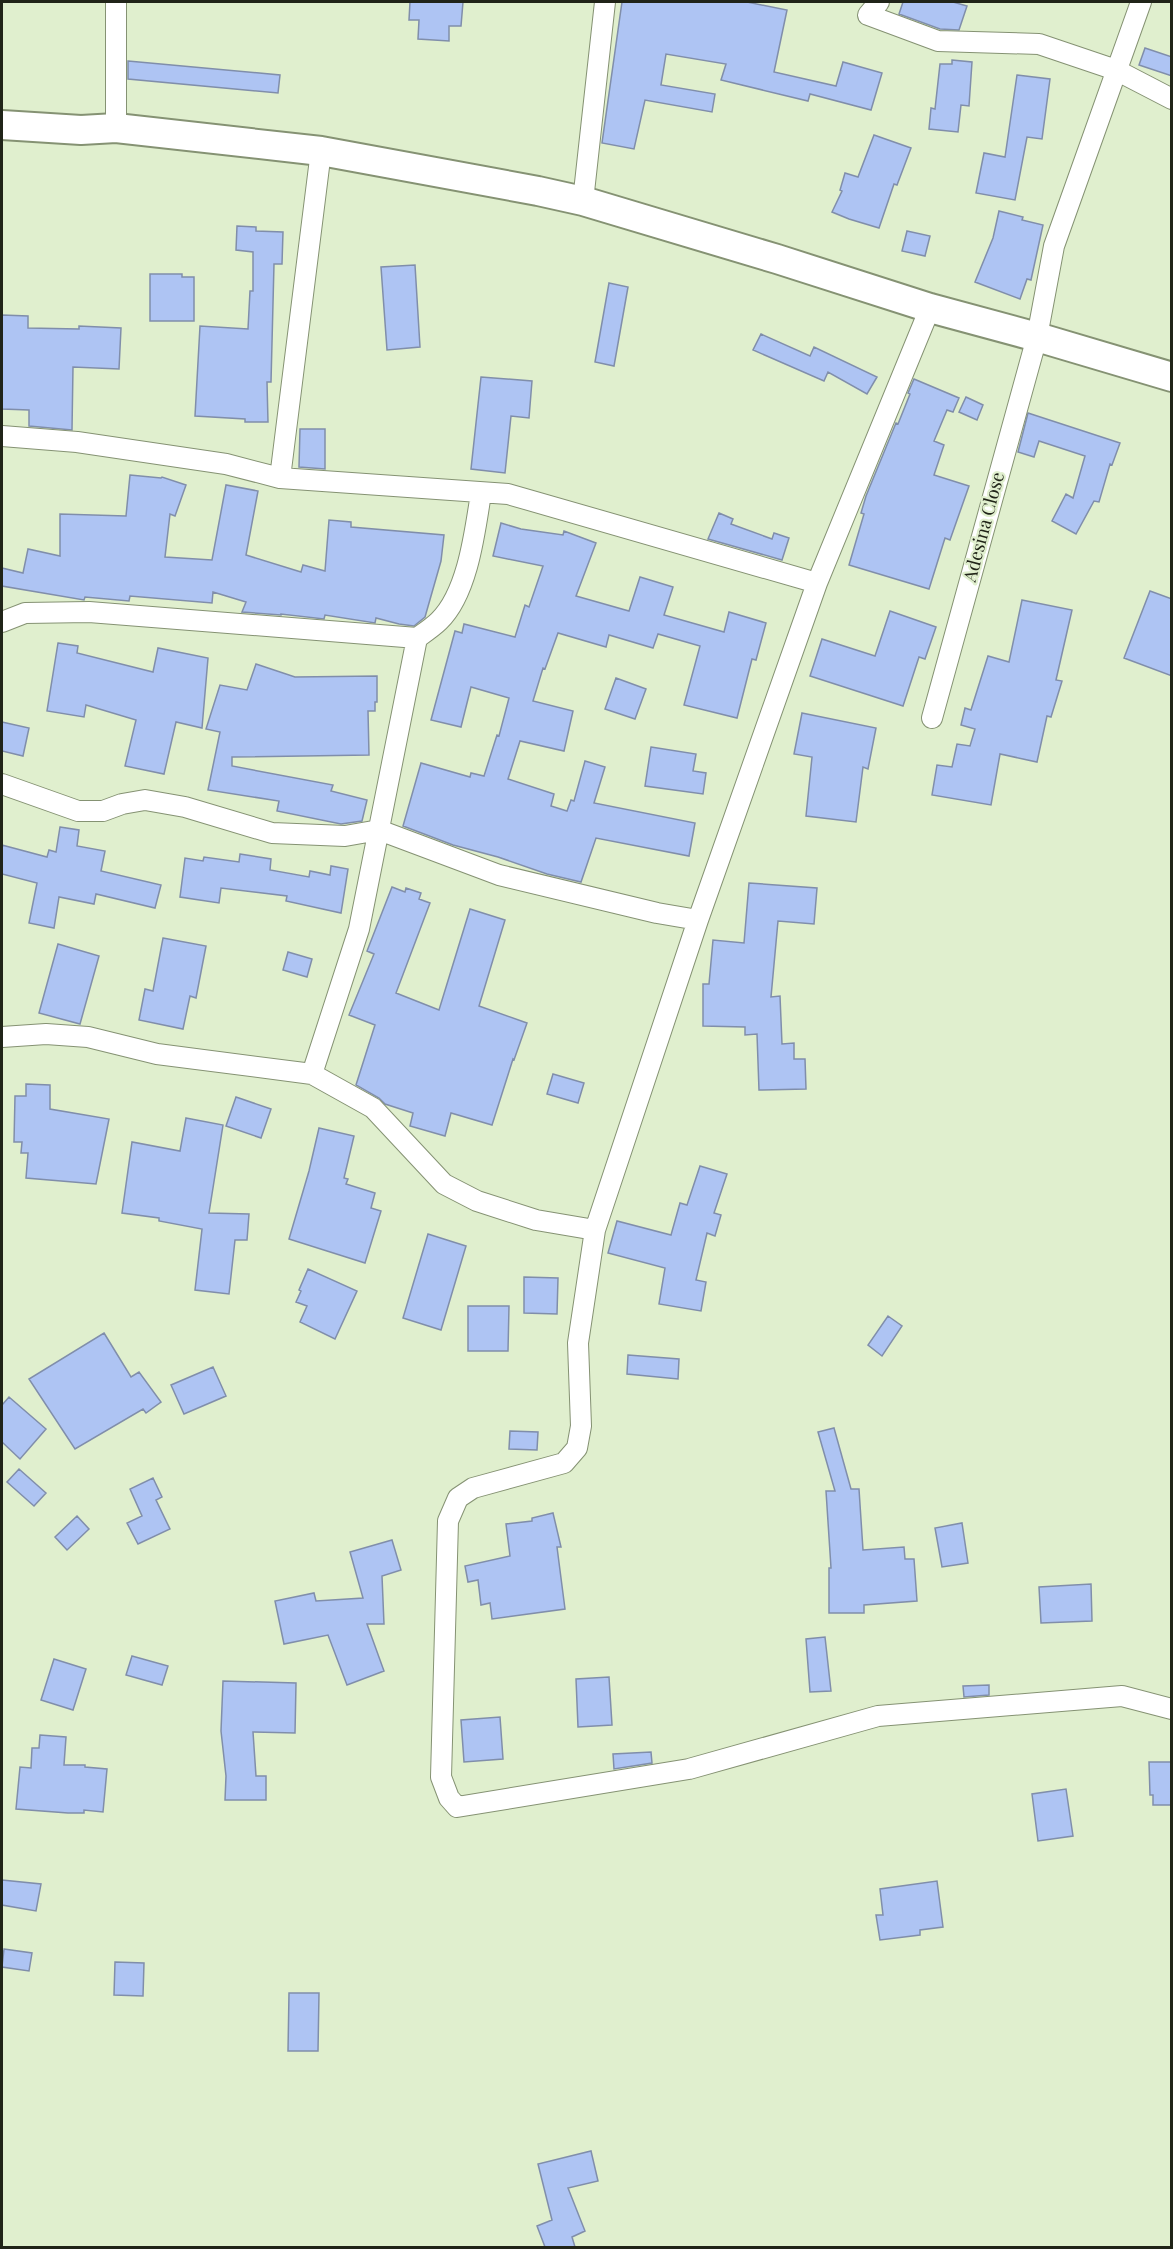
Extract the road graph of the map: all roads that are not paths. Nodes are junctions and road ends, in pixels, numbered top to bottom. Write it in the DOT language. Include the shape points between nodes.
graph roads {
  1 [pos="116,2"];
  2 [pos="605,2"];
  3 [pos="879,2"];
  4 [pos="1141,2"];
  5 [pos="1116,70"];
  6 [pos="1172,99"];
  7 [pos="2,125"];
  8 [pos="116,128"];
  9 [pos="321,151"];
  10 [pos="583,201"];
  11 [pos="930,308"];
  12 [pos="1037,337"];
  13 [pos="1172,377"];
  14 [pos="2,436"];
  15 [pos="280,478"];
  16 [pos="481,493"];
  17 [pos="817,583"];
  18 [pos="2,622"];
  19 [pos="417,638"];
  20 [pos="932,718"];
  21 [pos="2,784"];
  22 [pos="379,830"];
  23 [pos="698,920"];
  24 [pos="2,1036"];
  25 [pos="312,1074"];
  26 [pos="595,1230"];
  27 [pos="1172,1708"];
  1 -- 8 [label="street"];
  2 -- 10 [label="street"];
  3 -- 5 [label="street" via="868,15 938,41 1039,44"];
  4 -- 5 [label="street, Adesina Close"];
  5 -- 6 [label="street"];
  5 -- 12 [label="street, Adesina Close" via="1054,246"];
  7 -- 8 [label="main road"];
  8 -- 9 [label="main road"];
  9 -- 10 [label="main road"];
  9 -- 15 [label="street"];
  10 -- 11 [label="main road"];
  11 -- 12 [label="main road"];
  11 -- 17 [label="street"];
  12 -- 13 [label="main road"];
  12 -- 20 [label="street, Adesina Close"];
  14 -- 15 [label="street" via="77,442 226,464"];
  15 -- 16 [label="street"];
  16 -- 17 [label="street" via="508,494"];
  16 -- 19 [label="street" via="472,550 456,597 440,620"];
  17 -- 23 [label="street"];
  18 -- 19 [label="street" via="25,614 89,612"];
  19 -- 22 [label="street"];
  21 -- 22 [label="street" via="78,811 103,811 145,800 185,807 272,833 345,836"];
  22 -- 23 [label="street" via="499,875"];
  22 -- 25 [label="street" via="359,929"];
  23 -- 26 [label="street"];
  24 -- 25 [label="street" via="88,1036 158,1054"];
  25 -- 26 [label="street" via="374,1108 444,1184 477,1201 536,1220"];
  26 -- 27 [label="street" via="578,1342 581,1426 577,1448 564,1463 473,1488 458,1498 448,1521 441,1777 457,1807 689,1768 878,1716 1122,1696"];
}
